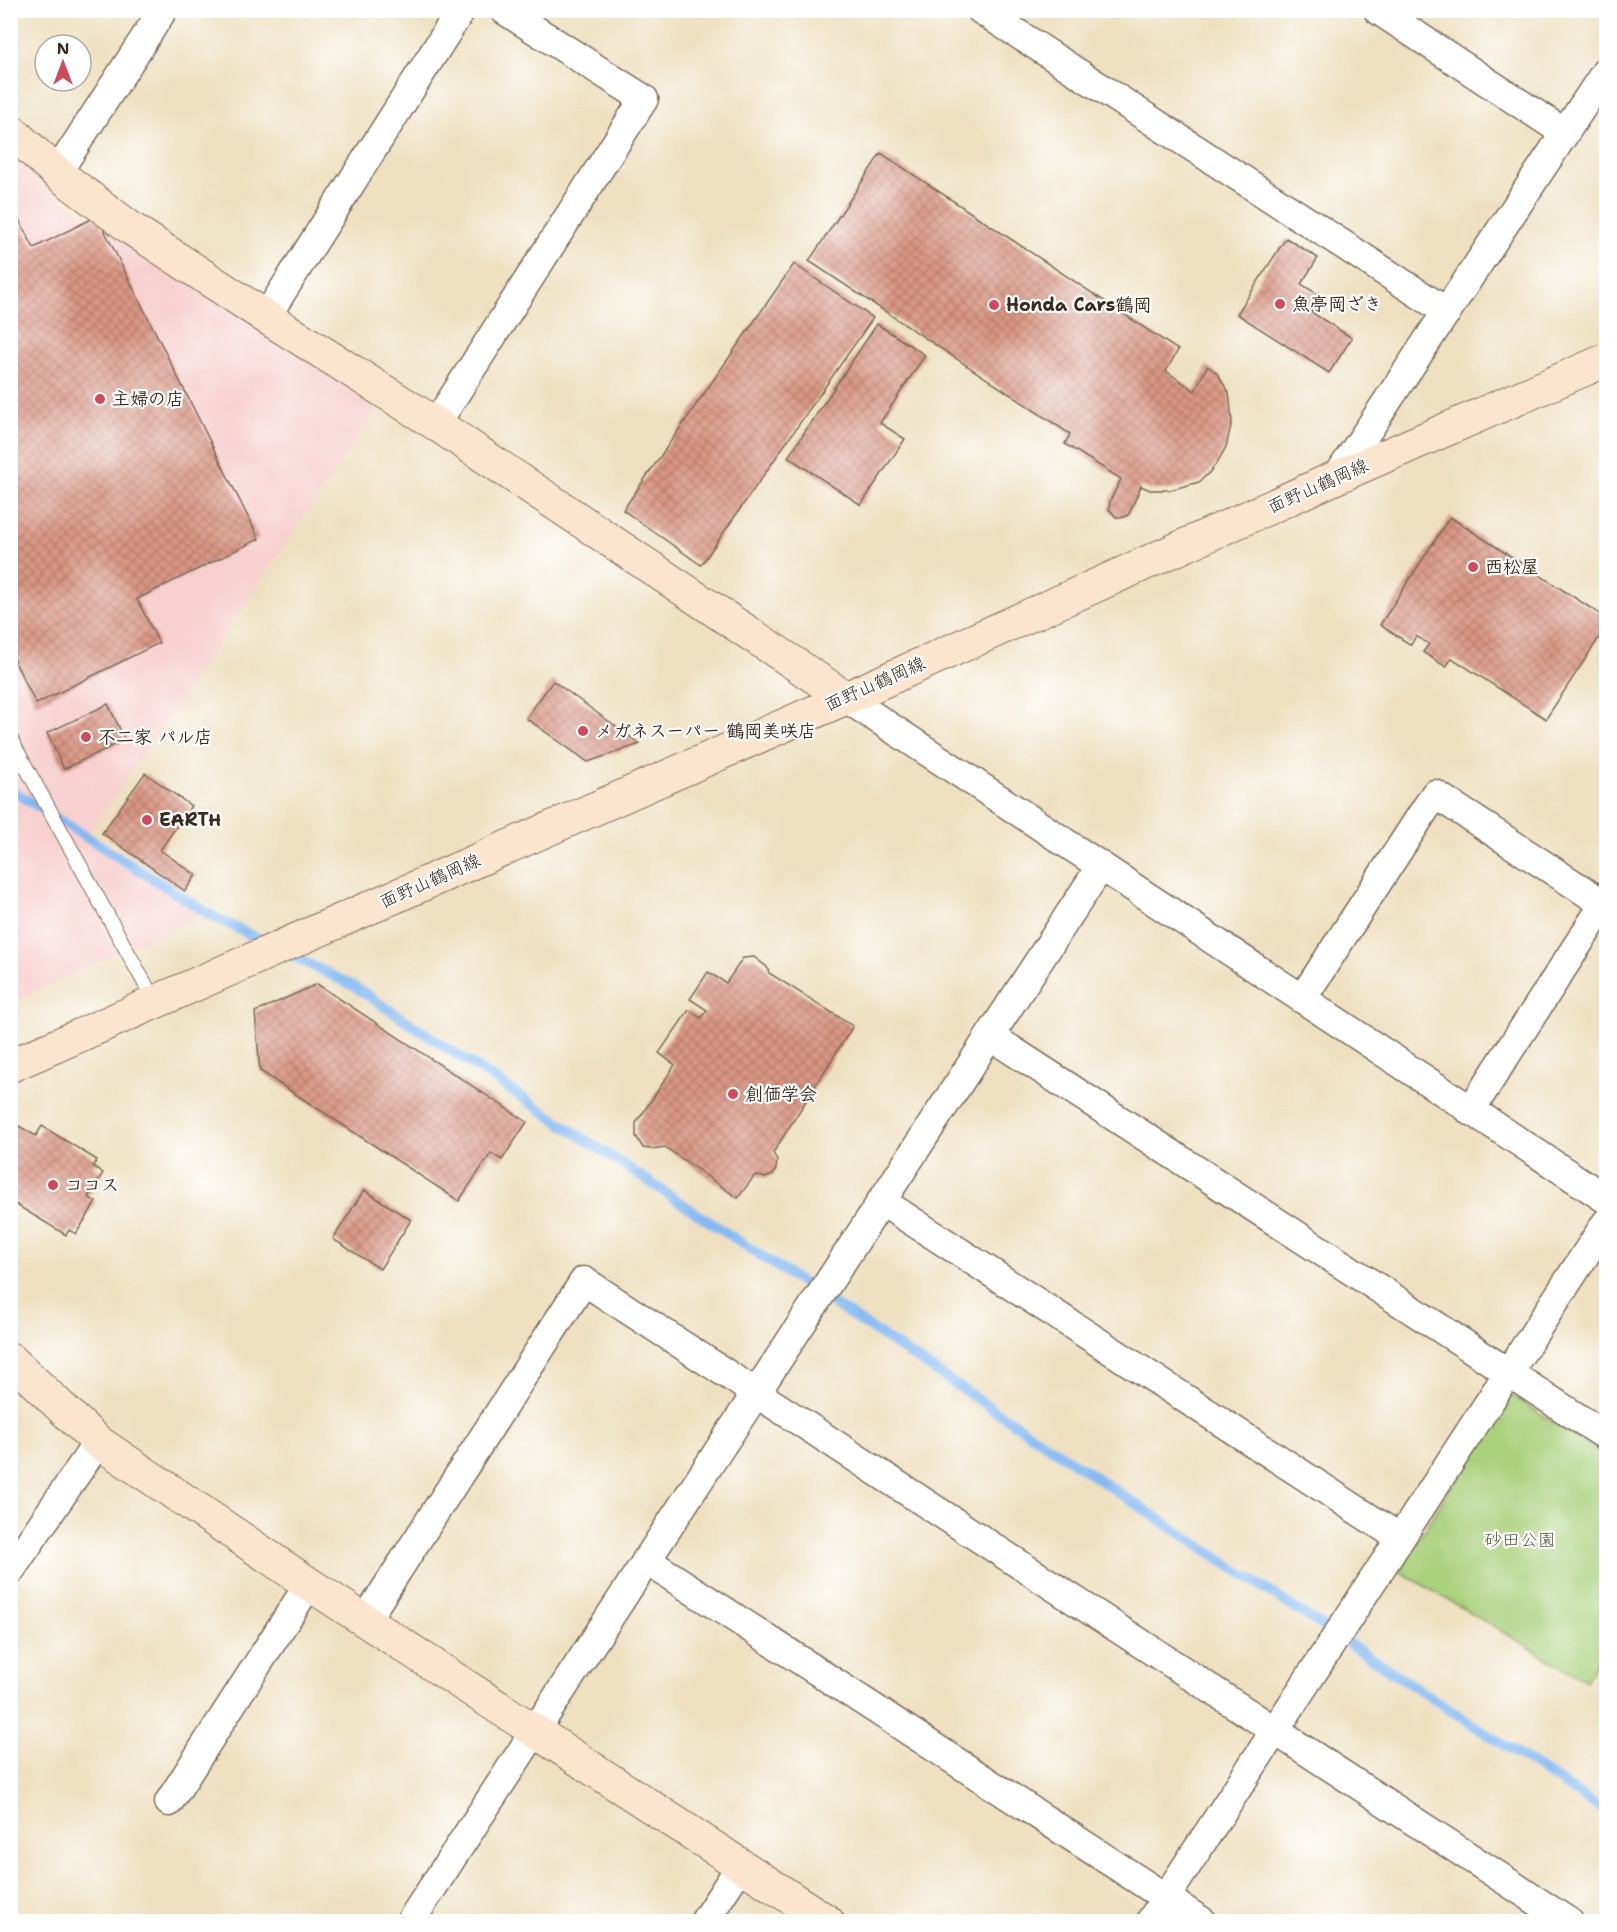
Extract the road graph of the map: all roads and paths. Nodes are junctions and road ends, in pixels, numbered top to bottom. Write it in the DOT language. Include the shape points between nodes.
graph roads {
  1 [pos="163,10"];
  2 [pos="461,10"];
  3 [pos="504,10"];
  4 [pos="981,10"];
  5 [pos="1378,10"];
  6 [pos="1606,71"];
  7 [pos="10,130"];
  8 [pos="1565,134"];
  9 [pos="57,174"];
  10 [pos="1447,312"];
  11 [pos="266,317"];
  12 [pos="1606,360"];
  13 [pos="436,424"];
  14 [pos="1337,477"];
  15 [pos="846,698"];
  16 [pos="10,738"];
  17 [pos="1101,866"];
  18 [pos="1605,903"];
  19 [pos="1302,999"];
  20 [pos="155,1002"];
  21 [pos="990,1036"];
  22 [pos="10,1066"];
  23 [pos="1470,1110"];
  24 [pos="1606,1199"];
  25 [pos="881,1201"];
  26 [pos="1606,1223"];
  27 [pos="10,1359"];
  28 [pos="1509,1373"];
  29 [pos="755,1393"];
  30 [pos="1606,1436"];
  31 [pos="98,1442"];
  32 [pos="1400,1538"];
  33 [pos="646,1560"];
  34 [pos="10,1572"];
  35 [pos="309,1584"];
  36 [pos="365,1621"];
  37 [pos="535,1730"];
  38 [pos="1274,1730"];
  39 [pos="169,1802"];
  40 [pos="741,1865"];
  41 [pos="1165,1897"];
  42 [pos="410,1922"];
  43 [pos="704,1922"];
  44 [pos="828,1922"];
  45 [pos="1150,1922"];
  46 [pos="1203,1922"];
  47 [pos="1569,1922"];
  1 -- 9 [label="street"];
  2 -- 11 [label="street"];
  3 -- 13 [label="street" via="644,99"];
  4 -- 10 [label="street"];
  5 -- 8 [label="street"];
  6 -- 8 [label="street"];
  7 -- 9 [label="street"];
  8 -- 10 [label="street"];
  9 -- 11 [label="street" via="132,229"];
  10 -- 14 [label="street"];
  11 -- 13 [label="street"];
  12 -- 14 [label="street, 面野山鶴岡線"];
  13 -- 15 [label="street"];
  14 -- 15 [label="street, 面野山鶴岡線"];
  15 -- 17 [label="street"];
  15 -- 20 [label="street, 面野山鶴岡線"];
  16 -- 20 [label="lane"];
  17 -- 19 [label="street"];
  17 -- 21 [label="street"];
  18 -- 19 [label="street" via="1435,794"];
  18 -- 23 [label="street"];
  19 -- 23 [label="street"];
  20 -- 22 [label="street, 面野山鶴岡線"];
  21 -- 25 [label="street"];
  21 -- 28 [label="street"];
  23 -- 24 [label="street"];
  25 -- 29 [label="street"];
  25 -- 32 [label="street"];
  26 -- 28 [label="street"];
  27 -- 31 [label="street"];
  28 -- 30 [label="street"];
  28 -- 32 [label="street"];
  29 -- 33 [label="street"];
  29 -- 36 [label="street" via="584,1281"];
  29 -- 38 [label="street"];
  31 -- 34 [label="street"];
  31 -- 35 [label="street"];
  32 -- 38 [label="street"];
  33 -- 37 [label="street"];
  33 -- 41 [label="street"];
  35 -- 36 [label="street"];
  35 -- 39 [label="street"];
  36 -- 37 [label="street"];
  37 -- 40 [label="street"];
  37 -- 42 [label="street"];
  38 -- 41 [label="street"];
  38 -- 47 [label="street"];
  40 -- 43 [label="street"];
  40 -- 44 [label="street"];
  41 -- 45 [label="street"];
  41 -- 46 [label="street"];
}
